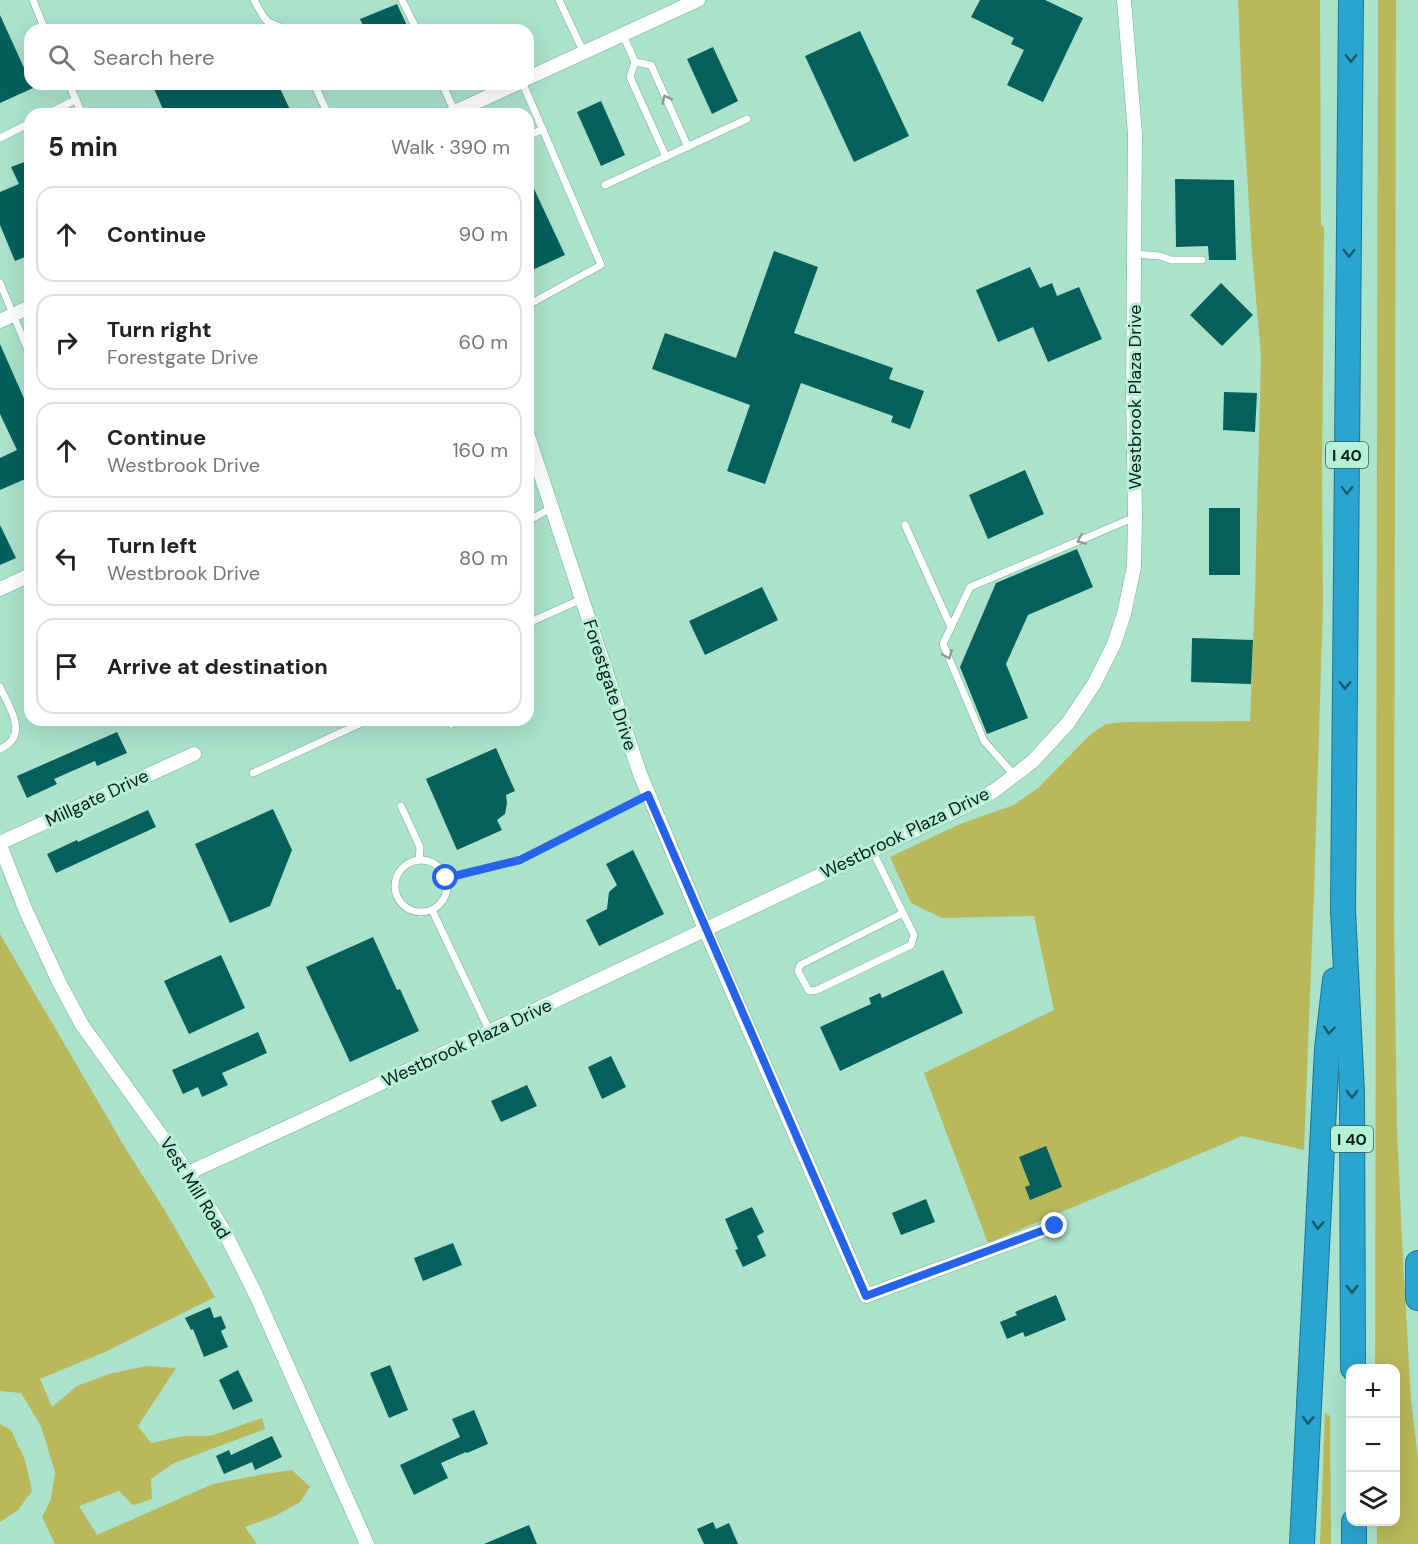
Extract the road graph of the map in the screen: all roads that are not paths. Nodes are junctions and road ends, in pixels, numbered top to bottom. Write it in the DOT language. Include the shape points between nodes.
graph roads {
  1 [pos="33,0"];
  2 [pos="254,0"];
  3 [pos="402,0"];
  4 [pos="559,0"];
  5 [pos="698,0"];
  6 [pos="1124,0"];
  7 [pos="1351,0"];
  8 [pos="43,24"];
  9 [pos="274,24"];
  10 [pos="414,24"];
  11 [pos="623,35"];
  12 [pos="584,53"];
  13 [pos="635,62"];
  14 [pos="534,75"];
  15 [pos="71,90"];
  16 [pos="317,90"];
  17 [pos="444,90"];
  18 [pos="503,90"];
  19 [pos="526,90"];
  20 [pos="75,100"];
  21 [pos="59,108"];
  22 [pos="79,108"];
  23 [pos="325,108"];
  24 [pos="451,108"];
  25 [pos="464,108"];
  26 [pos="534,108"];
  27 [pos="534,109"];
  28 [pos="747,119"];
  29 [pos="24,126"];
  30 [pos="543,129"];
  31 [pos="534,133"];
  32 [pos="0,138"];
  33 [pos="688,147"];
  34 [pos="666,157"];
  35 [pos="605,185"];
  36 [pos="1134,254"];
  37 [pos="1202,260"];
  38 [pos="0,283"];
  39 [pos="534,302"];
  40 [pos="24,311"];
  41 [pos="14,315"];
  42 [pos="0,321"];
  43 [pos="24,340"];
  44 [pos="534,455"];
  45 [pos="551,508"];
  46 [pos="1135,517"];
  47 [pos="534,518"];
  48 [pos="904,525"];
  49 [pos="24,578"];
  50 [pos="0,589"];
  51 [pos="582,599"];
  52 [pos="534,620"];
  53 [pos="951,627"];
  54 [pos="0,687"];
  55 [pos="355,726"];
  56 [pos="0,749"];
  57 [pos="194,754"];
  58 [pos="253,773"];
  59 [pos="1014,774"];
  60 [pos="648,795"];
  61 [pos="401,806"];
  62 [pos="0,844"];
  63 [pos="872,850"];
  64 [pos="419,860"];
  65 [pos="446,878"];
  66 [pos="432,909"];
  67 [pos="1343,910"];
  68 [pos="903,913"];
  69 [pos="705,929"];
  70 [pos="490,1032"];
  71 [pos="188,1173"];
  72 [pos="1055,1226"];
  73 [pos="1418,1263"];
  74 [pos="1418,1298"];
  75 [pos="1353,1364"];
  76 [pos="1354,1526"];
  77 [pos="367,1544"];
  78 [pos="1302,1544"];
  79 [pos="1354,1544"];
  1 -- 8 [label="lane"];
  2 -- 9 [label="lane" via="263,16"];
  3 -- 10 [label="lane"];
  4 -- 12 [label="lane"];
  5 -- 11 [label="street"];
  6 -- 36 [label="street, Westbrook Plaza Drive" via="1135,135"];
  7 -- 67 [label="highway, I 40, one-way"];
  11 -- 12 [label="street"];
  11 -- 13 [label="lane"];
  12 -- 14 [label="street"];
  33 -- 13 [label="lane, one-way" via="651,65"];
  13 -- 34 [label="lane" via="630,77"];
  15 -- 20 [label="lane"];
  16 -- 23 [label="lane"];
  17 -- 24 [label="lane"];
  18 -- 25 [label="street"];
  19 -- 26 [label="lane"];
  20 -- 21 [label="lane"];
  20 -- 22 [label="lane"];
  27 -- 30 [label="lane"];
  28 -- 33 [label="lane"];
  29 -- 32 [label="lane"];
  30 -- 31 [label="lane"];
  30 -- 39 [label="lane" via="601,265"];
  33 -- 34 [label="lane"];
  34 -- 35 [label="lane"];
  36 -- 37 [label="lane"];
  36 -- 46 [label="street, Westbrook Plaza Drive"];
  38 -- 41 [label="lane"];
  40 -- 41 [label="street"];
  41 -- 42 [label="street"];
  41 -- 43 [label="lane"];
  44 -- 45 [label="street, Forestgate Drive"];
  45 -- 47 [label="lane"];
  45 -- 51 [label="street, Forestgate Drive"];
  46 -- 53 [label="lane, one-way" via="970,587"];
  46 -- 59 [label="street, Westbrook Plaza Drive" via="1134,567 1114,644 1095,684 1068,723 1033,761"];
  48 -- 53 [label="lane"];
  49 -- 50 [label="street"];
  51 -- 52 [label="lane"];
  51 -- 60 [label="street, Forestgate Drive"];
  53 -- 59 [label="lane, one-way" via="943,644 984,741"];
  54 -- 56 [label="lane" via="17,730 14,740"];
  55 -- 58 [label="lane"];
  57 -- 62 [label="street, Millgate Drive"];
  59 -- 63 [label="street, Westbrook Plaza Drive" via="972,803"];
  60 -- 65 [label="lane" via="520,860"];
  60 -- 69 [label="street, Forestgate Drive"];
  61 -- 64 [label="lane" via="420,847"];
  62 -- 71 [label="street, Vest Mill Road" via="36,932 82,1025"];
  63 -- 68 [label="lane"];
  63 -- 69 [label="street, Westbrook Plaza Drive"];
  64 -- 65 [label="lane" via="431,861"];
  64 -- 66 [label="lane" via="400,870 397,895 415,911"];
  65 -- 66 [label="lane" via="445,898"];
  66 -- 70 [label="lane"];
  67 -- 75 [label="highway, I 40, one-way" via="1352,1093"];
  67 -- 78 [label="highway, one-way" via="1327,1049"];
  68 -- 68 [label="lane" via="914,935 911,945 809,991 798,971 800,965"];
  69 -- 70 [label="street, Westbrook Plaza Drive"];
  69 -- 72 [label="street, Forestgate Drive" via="866,1296"];
  70 -- 71 [label="street, Westbrook Plaza Drive"];
  71 -- 77 [label="street, Vest Mill Road" via="224,1231 256,1295"];
  73 -- 74 [label="highway"];
  76 -- 79 [label="highway"];
}
